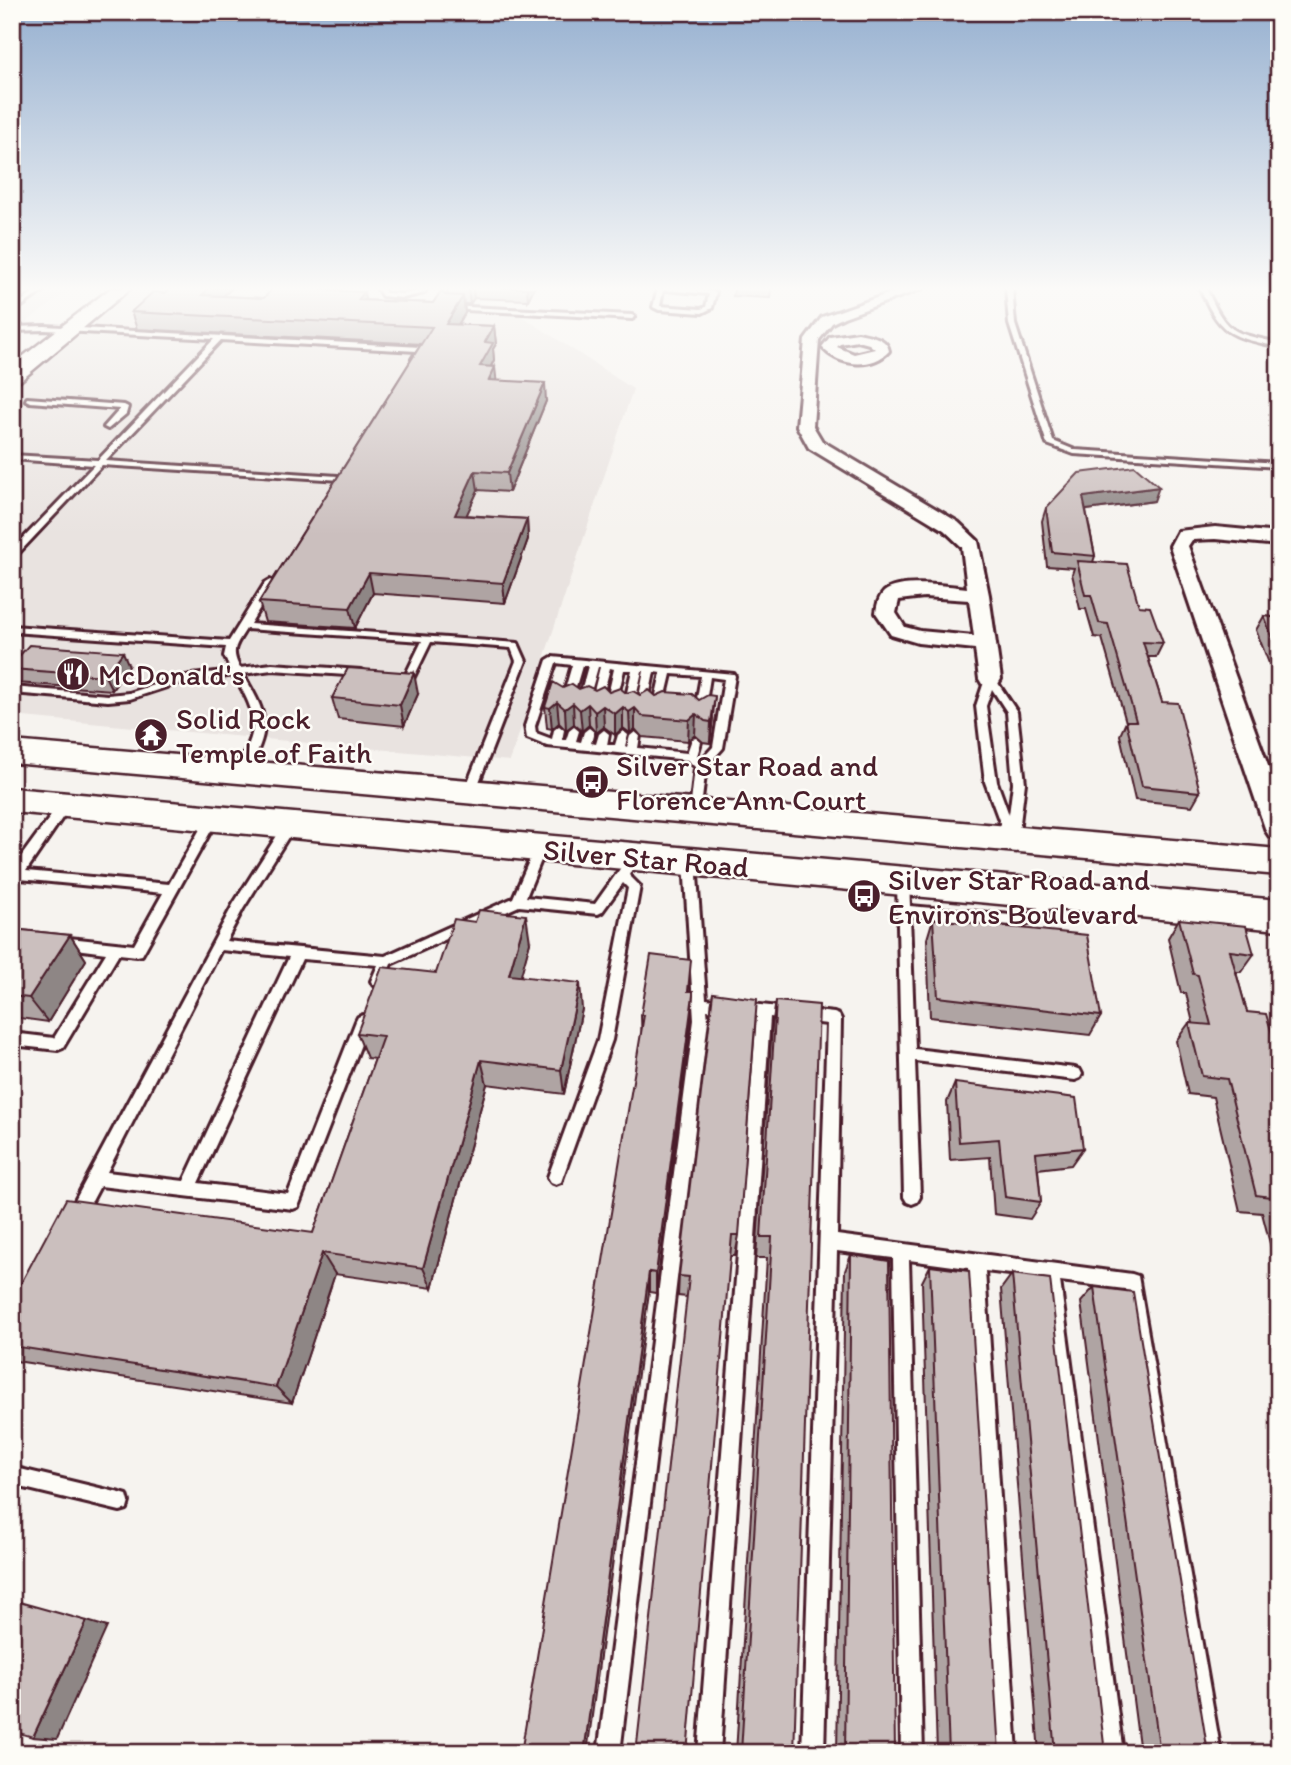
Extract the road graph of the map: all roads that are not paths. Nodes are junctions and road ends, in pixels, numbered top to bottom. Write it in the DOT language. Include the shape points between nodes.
graph roads {
  1 [pos="188,370"];
  2 [pos="815,370"];
  3 [pos="1027,370"];
  4 [pos="30,400"];
  5 [pos="108,427"];
  6 [pos="12,457"];
  7 [pos="100,463"];
  8 [pos="1279,465"];
  9 [pos="344,468"];
  10 [pos="338,478"];
  11 [pos="333,486"];
  12 [pos="1279,539"];
  13 [pos="12,555"];
  14 [pos="275,576"];
  15 [pos="979,595"];
  16 [pos="243,626"];
  17 [pos="12,629"];
  18 [pos="428,639"];
  19 [pos="985,644"];
  20 [pos="232,645"];
  21 [pos="578,662"];
  22 [pos="594,663"];
  23 [pos="606,665"];
  24 [pos="620,666"];
  25 [pos="644,668"];
  26 [pos="667,670"];
  27 [pos="237,672"];
  28 [pos="370,674"];
  29 [pos="706,674"];
  30 [pos="383,675"];
  31 [pos="990,679"];
  32 [pos="12,690"];
  33 [pos="566,704"];
  34 [pos="582,705"];
  35 [pos="595,706"];
  36 [pos="611,708"];
  37 [pos="628,709"];
  38 [pos="641,710"];
  39 [pos="657,712"];
  40 [pos="699,716"];
  41 [pos="559,730"];
  42 [pos="574,731"];
  43 [pos="589,732"];
  44 [pos="604,733"];
  45 [pos="629,736"];
  46 [pos="653,738"];
  47 [pos="696,742"];
  48 [pos="556,743"];
  49 [pos="570,745"];
  50 [pos="585,746"];
  51 [pos="601,747"];
  52 [pos="625,750"];
  53 [pos="12,752"];
  54 [pos="650,752"];
  55 [pos="691,757"];
  56 [pos="701,766"];
  57 [pos="241,772"];
  58 [pos="470,792"];
  59 [pos="12,800"];
  60 [pos="65,805"];
  61 [pos="696,812"];
  62 [pos="212,818"];
  63 [pos="289,825"];
  64 [pos="1279,831"];
  65 [pos="1012,839"];
  66 [pos="540,848"];
  67 [pos="690,862"];
  68 [pos="1279,862"];
  69 [pos="628,866"];
  70 [pos="14,876"];
  71 [pos="172,889"];
  72 [pos="903,895"];
  73 [pos="518,901"];
  74 [pos="1279,915"];
  75 [pos="51,941"];
  76 [pos="218,945"];
  77 [pos="116,948"];
  78 [pos="298,953"];
  79 [pos="386,961"];
  80 [pos="701,1004"];
  81 [pos="764,1011"];
  82 [pos="12,1039"];
  83 [pos="907,1054"];
  84 [pos="1074,1074"];
  85 [pos="556,1177"];
  86 [pos="96,1178"];
  87 [pos="188,1189"];
  88 [pos="912,1197"];
  89 [pos="71,1225"];
  90 [pos="829,1242"];
  91 [pos="901,1253"];
  92 [pos="976,1262"];
  93 [pos="1051,1272"];
  94 [pos="12,1476"];
  95 [pos="120,1502"];
  96 [pos="609,1753"];
  97 [pos="709,1753"];
  98 [pos="813,1753"];
  99 [pos="912,1753"];
  100 [pos="1006,1753"];
  101 [pos="1112,1753"];
  102 [pos="1210,1753"];
  1 -- 7 [label="lane"];
  2 -- 15 [label="street" via="805,426 815,444 951,526 971,545"];
  3 -- 8 [label="lane" via="1050,442 1074,452"];
  4 -- 5 [label="lane" via="124,407"];
  6 -- 7 [label="lane"];
  7 -- 10 [label="lane"];
  7 -- 13 [label="lane"];
  9 -- 10 [label="lane"];
  10 -- 11 [label="lane"];
  12 -- 64 [label="street" via="1185,535 1179,546"];
  14 -- 16 [label="lane"];
  15 -- 19 [label="street"];
  15 -- 19 [label="street" via="895,594 888,600 886,613 898,631"];
  16 -- 18 [label="lane"];
  16 -- 20 [label="lane"];
  17 -- 20 [label="lane"];
  18 -- 30 [label="lane" via="409,677"];
  18 -- 58 [label="lane" via="515,645 521,661"];
  19 -- 31 [label="street"];
  20 -- 27 [label="lane" via="229,655"];
  21 -- 22 [label="lane"];
  21 -- 33 [label="lane"];
  21 -- 48 [label="lane" via="552,660 530,726 531,735"];
  22 -- 23 [label="lane"];
  22 -- 34 [label="lane"];
  23 -- 24 [label="lane"];
  23 -- 35 [label="lane"];
  24 -- 25 [label="lane"];
  24 -- 36 [label="lane"];
  25 -- 26 [label="lane"];
  25 -- 37 [label="lane"];
  25 -- 38 [label="lane"];
  26 -- 29 [label="lane"];
  26 -- 39 [label="lane"];
  27 -- 28 [label="lane" via="282,666"];
  27 -- 32 [label="lane" via="178,680 118,697"];
  27 -- 57 [label="lane" via="257,705 261,723 258,741"];
  29 -- 40 [label="lane"];
  29 -- 56 [label="lane" via="730,676 718,748"];
  31 -- 65 [label="lane" via="981,706 990,769"];
  31 -- 65 [label="lane" via="1012,712 1019,783"];
  41 -- 48 [label="lane"];
  42 -- 49 [label="lane"];
  43 -- 50 [label="lane"];
  44 -- 51 [label="lane"];
  45 -- 52 [label="lane"];
  46 -- 54 [label="lane"];
  47 -- 55 [label="lane"];
  48 -- 49 [label="lane"];
  49 -- 50 [label="lane"];
  50 -- 51 [label="lane"];
  51 -- 52 [label="lane"];
  52 -- 54 [label="lane"];
  53 -- 57 [label="main road, Silver Star Road"];
  54 -- 55 [label="lane"];
  55 -- 56 [label="lane"];
  56 -- 61 [label="lane"];
  57 -- 58 [label="main road, Silver Star Road"];
  58 -- 61 [label="main road, Silver Star Road"];
  58 -- 62 [label="main road" via="422,809 269,795"];
  59 -- 60 [label="main road, Silver Star Road"];
  60 -- 62 [label="main road, Silver Star Road"];
  60 -- 70 [label="lane"];
  61 -- 65 [label="main road, Silver Star Road"];
  62 -- 63 [label="main road, Silver Star Road"];
  62 -- 71 [label="lane"];
  63 -- 66 [label="main road, Silver Star Road"];
  63 -- 76 [label="lane"];
  65 -- 68 [label="main road, Silver Star Road"];
  66 -- 69 [label="main road, Silver Star Road"];
  66 -- 73 [label="lane"];
  67 -- 69 [label="main road, Silver Star Road"];
  67 -- 72 [label="main road, Silver Star Road"];
  67 -- 80 [label="lane"];
  69 -- 73 [label="lane" via="598,909"];
  69 -- 85 [label="lane" via="634,886 605,1040"];
  70 -- 71 [label="lane"];
  71 -- 77 [label="lane" via="137,951"];
  72 -- 74 [label="main road, Silver Star Road" via="1045,894"];
  72 -- 83 [label="lane"];
  73 -- 79 [label="lane"];
  75 -- 77 [label="lane"];
  76 -- 78 [label="lane"];
  76 -- 86 [label="lane"];
  77 -- 82 [label="lane" via="58,1044"];
  78 -- 79 [label="lane"];
  78 -- 87 [label="lane"];
  79 -- 87 [label="lane" via="293,1202"];
  80 -- 81 [label="lane"];
  80 -- 96 [label="lane"];
  81 -- 90 [label="lane" via="834,1019"];
  81 -- 97 [label="lane"];
  83 -- 84 [label="lane"];
  83 -- 88 [label="lane"];
  86 -- 87 [label="lane"];
  86 -- 89 [label="lane"];
  90 -- 91 [label="lane"];
  90 -- 98 [label="lane"];
  91 -- 92 [label="lane"];
  91 -- 99 [label="lane"];
  92 -- 93 [label="lane"];
  92 -- 100 [label="lane"];
  93 -- 101 [label="lane"];
  93 -- 102 [label="lane" via="1132,1282"];
  94 -- 95 [label="lane"];
}
